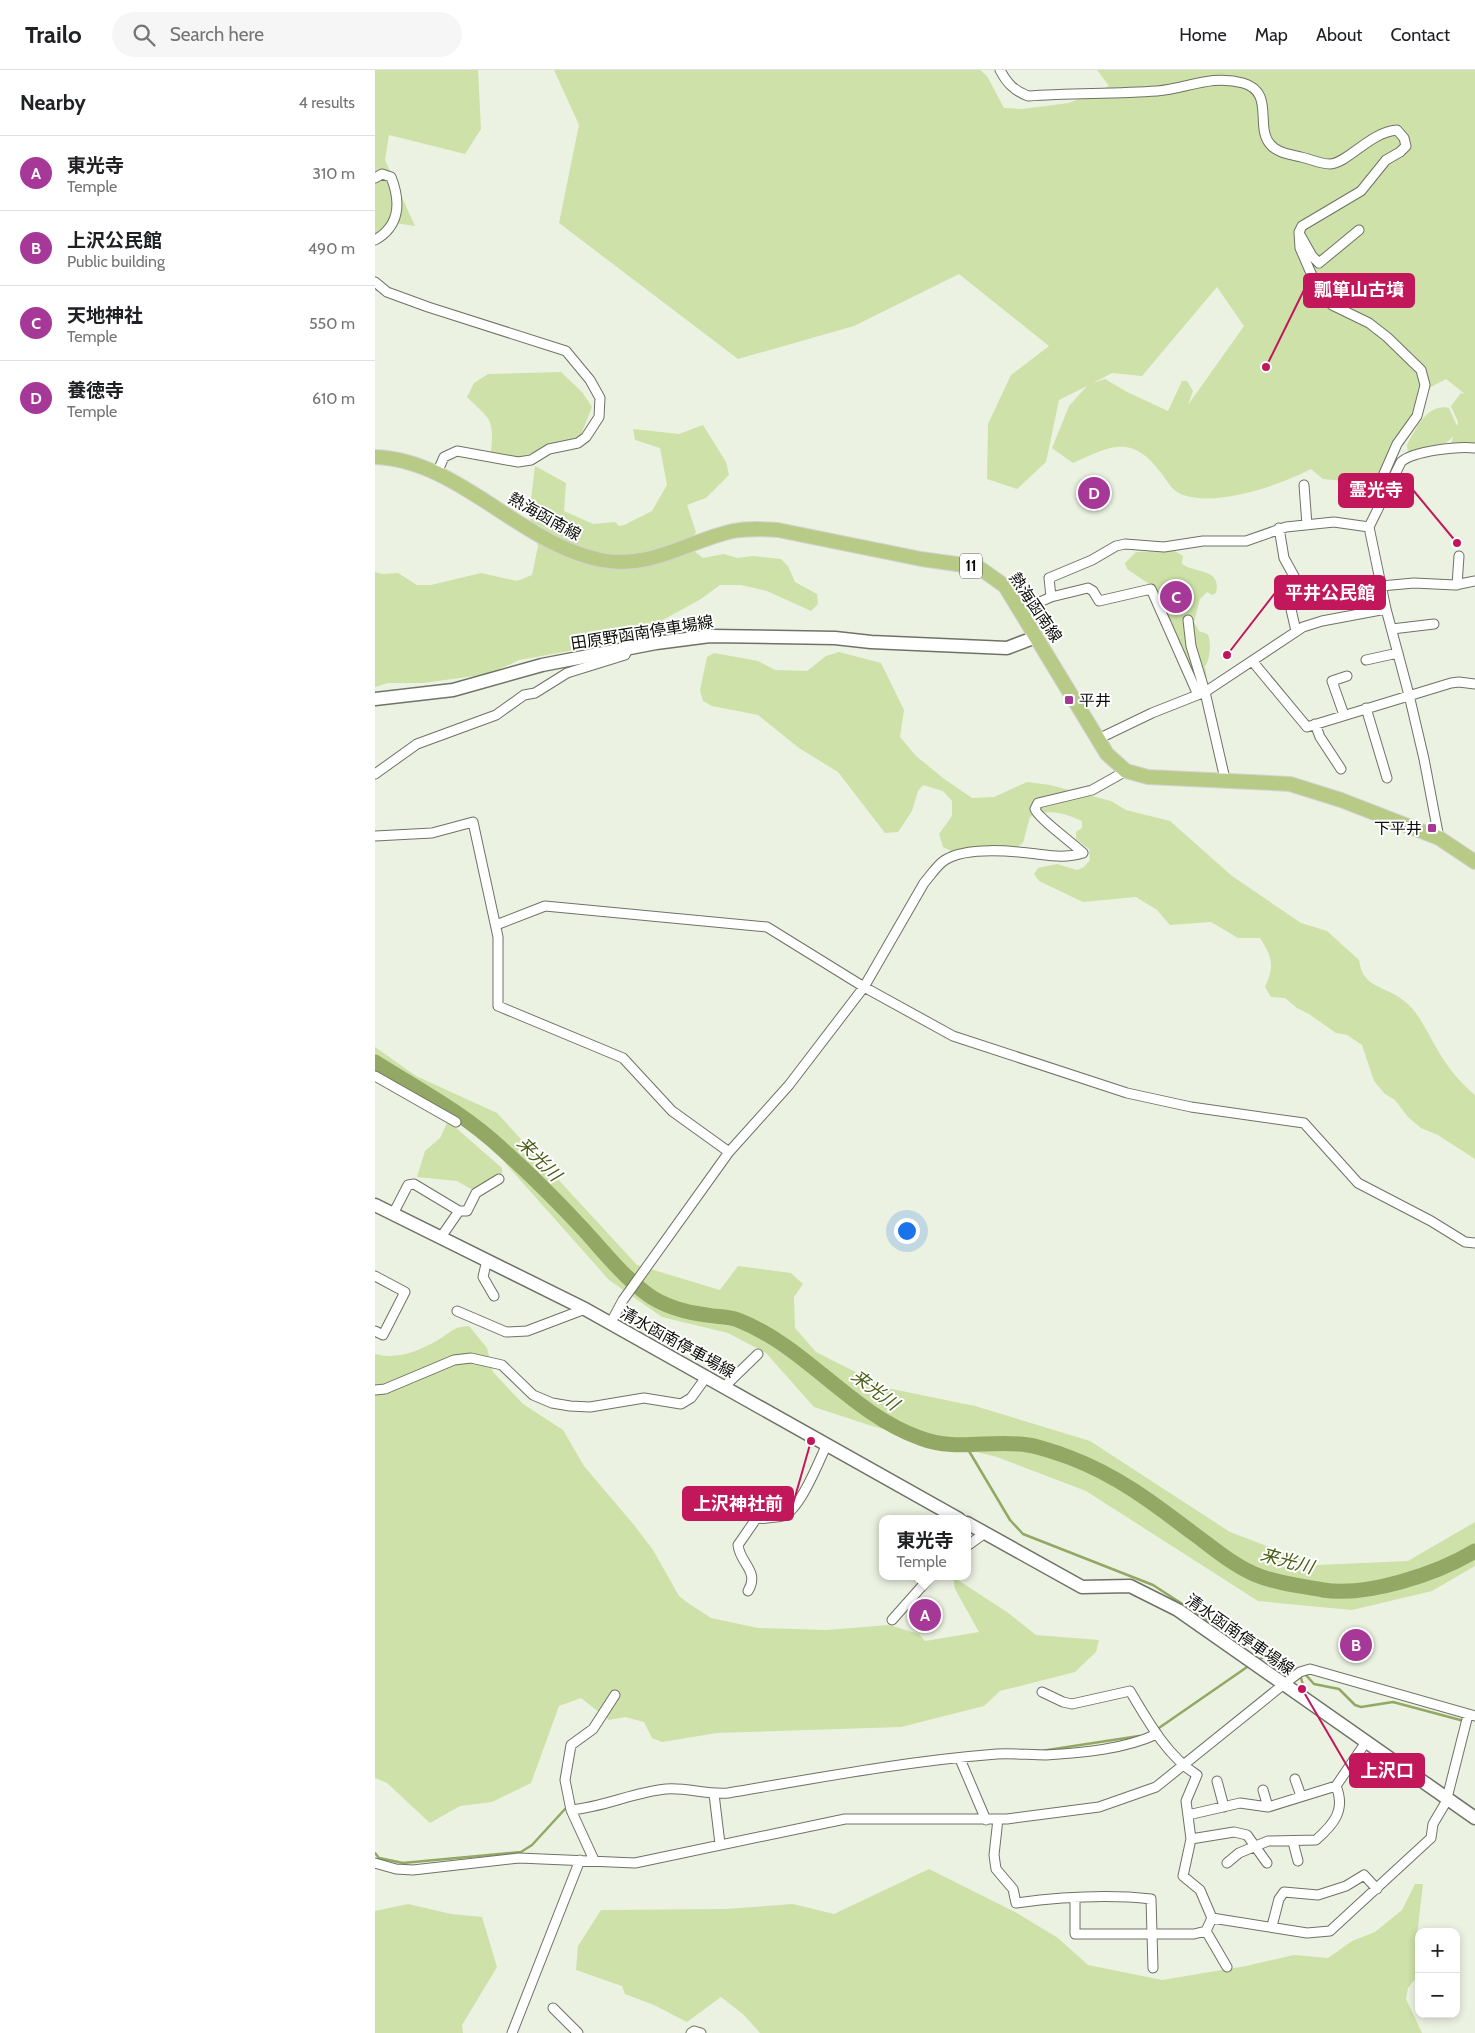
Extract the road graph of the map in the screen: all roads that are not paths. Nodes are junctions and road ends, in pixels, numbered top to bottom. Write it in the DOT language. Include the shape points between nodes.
graph roads {
  1 [pos="1000,70"];
  2 [pos="375,178"];
  3 [pos="1359,230"];
  4 [pos="1299,232"];
  5 [pos="375,240"];
  6 [pos="375,282"];
  7 [pos="1475,448"];
  8 [pos="375,457"];
  9 [pos="437,473"];
  10 [pos="1304,485"];
  11 [pos="1378,509"];
  12 [pos="1307,525"];
  13 [pos="1369,527"];
  14 [pos="1279,528"];
  15 [pos="1459,556"];
  16 [pos="1475,581"];
  17 [pos="1457,585"];
  18 [pos="1381,586"];
  19 [pos="1051,597"];
  20 [pos="1386,609"];
  21 [pos="1020,611"];
  22 [pos="1189,620"];
  23 [pos="1434,624"];
  24 [pos="1391,628"];
  25 [pos="1295,631"];
  26 [pos="1036,637"];
  27 [pos="629,648"];
  28 [pos="1398,653"];
  29 [pos="1366,660"];
  30 [pos="1253,662"];
  31 [pos="1347,676"];
  32 [pos="1475,684"];
  33 [pos="1201,693"];
  34 [pos="1409,695"];
  35 [pos="375,700"];
  36 [pos="1366,708"];
  37 [pos="1344,715"];
  38 [pos="1315,724"];
  39 [pos="1098,740"];
  40 [pos="1341,769"];
  41 [pos="1126,771"];
  42 [pos="375,774"];
  43 [pos="1387,778"];
  44 [pos="1225,779"];
  45 [pos="375,836"];
  46 [pos="1439,838"];
  47 [pos="1475,862"];
  48 [pos="496,925"];
  49 [pos="864,987"];
  50 [pos="375,1076"];
  51 [pos="455,1122"];
  52 [pos="729,1152"];
  53 [pos="499,1179"];
  54 [pos="375,1205"];
  55 [pos="459,1211"];
  56 [pos="393,1214"];
  57 [pos="441,1238"];
  58 [pos="1475,1243"];
  59 [pos="487,1260"];
  60 [pos="375,1276"];
  61 [pos="494,1296"];
  62 [pos="585,1310"];
  63 [pos="457,1311"];
  64 [pos="610,1324"];
  65 [pos="375,1331"];
  66 [pos="758,1354"];
  67 [pos="707,1376"];
  68 [pos="725,1386"];
  69 [pos="375,1390"];
  70 [pos="827,1444"];
  71 [pos="952,1515"];
  72 [pos="971,1525"];
  73 [pos="985,1533"];
  74 [pos="971,1543"];
  75 [pos="927,1580"];
  76 [pos="747,1591"];
  77 [pos="892,1620"];
  78 [pos="1284,1684"];
  79 [pos="1042,1692"];
  80 [pos="615,1695"];
  81 [pos="1472,1716"];
  82 [pos="1157,1734"];
  83 [pos="1366,1742"];
  84 [pos="960,1759"];
  85 [pos="1182,1766"];
  86 [pos="1295,1779"];
  87 [pos="1217,1781"];
  88 [pos="1336,1786"];
  89 [pos="1263,1790"];
  90 [pos="714,1794"];
  91 [pos="1301,1796"];
  92 [pos="1447,1798"];
  93 [pos="1224,1807"];
  94 [pos="1268,1807"];
  95 [pos="571,1810"];
  96 [pos="1187,1815"];
  97 [pos="1475,1818"];
  98 [pos="998,1819"];
  99 [pos="986,1820"];
  100 [pos="1191,1839"];
  101 [pos="1293,1842"];
  102 [pos="720,1844"];
  103 [pos="1256,1845"];
  104 [pos="580,1860"];
  105 [pos="594,1860"];
  106 [pos="1298,1861"];
  107 [pos="375,1863"];
  108 [pos="1227,1863"];
  109 [pos="1267,1863"];
  110 [pos="1377,1889"];
  111 [pos="1075,1898"];
  112 [pos="1212,1918"];
  113 [pos="1272,1926"];
  114 [pos="1206,1931"];
  115 [pos="1153,1934"];
  116 [pos="1227,1967"];
  117 [pos="1153,1968"];
  118 [pos="553,2008"];
  119 [pos="513,2033"];
  120 [pos="577,2033"];
  121 [pos="691,2033"];
  122 [pos="701,2033"];
  1 -- 4 [label="street" via="1008,84 1028,96 1160,91 1211,80 1243,83 1255,89 1262,104 1266,139 1271,146 1329,164 1340,162 1362,144 1384,133 1397,130 1401,133 1405,146 1386,160 1366,187 1307,222"];
  2 -- 5 [label="street" via="382,174 391,177 398,212 393,225"];
  3 -- 4 [label="street" via="1319,263"];
  4 -- 11 [label="street" via="1300,248 1320,294 1332,305 1369,323 1421,370 1425,385 1417,416 1397,444 1379,485"];
  6 -- 9 [label="street" via="387,292 428,307 566,351 590,380 599,398 599,417 578,443 553,448 531,460 518,462 457,451 444,457"];
  7 -- 11 [label="street" via="1450,448 1407,456"];
  8 -- 9 [label="main road, 熱海函南線 / 11"];
  9 -- 21 [label="main road, 熱海函南線 / 11" via="572,553 602,561 629,563 666,555 733,532 778,530 921,559 978,567 1005,586"];
  10 -- 12 [label="street"];
  11 -- 13 [label="street"];
  12 -- 13 [label="street" via="1334,522"];
  12 -- 14 [label="street"];
  13 -- 18 [label="street"];
  14 -- 19 [label="street" via="1246,541 1203,541 1164,547 1116,546 1049,578"];
  14 -- 25 [label="street" via="1283,555 1295,578 1290,605"];
  15 -- 17 [label="street"];
  16 -- 17 [label="street"];
  17 -- 18 [label="street" via="1413,583"];
  18 -- 20 [label="street"];
  19 -- 21 [label="street"];
  19 -- 33 [label="street" via="1088,588 1099,601 1151,589"];
  20 -- 24 [label="street"];
  20 -- 25 [label="street" via="1321,620"];
  21 -- 26 [label="main road, 熱海函南線 / 11"];
  22 -- 33 [label="street"];
  23 -- 24 [label="street"];
  24 -- 28 [label="street"];
  25 -- 30 [label="street"];
  26 -- 27 [label="main road, 田原野函南停車場線" via="1007,648 755,635 710,636"];
  26 -- 39 [label="main road, 熱海函南線 / 11"];
  27 -- 35 [label="main road, 田原野函南停車場線" via="542,665 453,690"];
  27 -- 42 [label="street" via="625,655 567,674 535,693 524,695 490,718 417,744"];
  28 -- 29 [label="street"];
  28 -- 34 [label="street"];
  30 -- 33 [label="street"];
  30 -- 38 [label="street" via="1307,727"];
  31 -- 37 [label="street" via="1332,681"];
  32 -- 34 [label="street" via="1459,682"];
  33 -- 39 [label="street"];
  33 -- 44 [label="street"];
  34 -- 36 [label="street"];
  34 -- 46 [label="street"];
  36 -- 37 [label="street"];
  36 -- 43 [label="street"];
  37 -- 38 [label="street"];
  38 -- 40 [label="street"];
  39 -- 41 [label="main road, 熱海函南線 / 11" via="1116,765"];
  41 -- 44 [label="main road, 熱海函南線 / 11" via="1148,777"];
  41 -- 49 [label="street" via="1092,790 1038,803 1035,809 1039,817 1083,853 1069,857 981,852 960,854 945,860 924,882"];
  44 -- 46 [label="main road, 熱海函南線 / 11" via="1290,784"];
  45 -- 48 [label="street" via="432,833 473,822"];
  46 -- 47 [label="main road, 熱海函南線 / 11"];
  48 -- 49 [label="street" via="545,906 767,927"];
  48 -- 52 [label="street" via="498,1006 623,1058 672,1111"];
  49 -- 52 [label="street" via="789,1085"];
  49 -- 58 [label="street" via="953,1036 1127,1093 1191,1107 1303,1123 1358,1183 1465,1242"];
  50 -- 51 [label="street"];
  52 -- 64 [label="street" via="645,1268"];
  53 -- 55 [label="street" via="476,1192 467,1212"];
  54 -- 56 [label="main road, 清水函南停車場線"];
  55 -- 56 [label="street" via="414,1184 408,1185"];
  55 -- 57 [label="street"];
  56 -- 57 [label="main road, 清水函南停車場線"];
  57 -- 59 [label="main road, 清水函南停車場線"];
  59 -- 61 [label="street" via="483,1277"];
  59 -- 62 [label="main road, 清水函南停車場線"];
  60 -- 65 [label="street" via="405,1292 383,1335"];
  62 -- 63 [label="street" via="527,1331 506,1332"];
  62 -- 64 [label="main road, 清水函南停車場線"];
  64 -- 67 [label="main road, 清水函南停車場線"];
  66 -- 68 [label="street"];
  67 -- 68 [label="main road, 清水函南停車場線"];
  67 -- 69 [label="street" via="691,1398 681,1404 644,1398 590,1407 570,1406 533,1395 502,1366 471,1358 454,1360 385,1390"];
  68 -- 70 [label="main road, 清水函南停車場線"];
  70 -- 71 [label="main road, 清水函南停車場線"];
  70 -- 76 [label="street" via="790,1511 782,1516 756,1519 738,1545 752,1575 753,1581"];
  72 -- 73 [label="main road, 清水函南停車場線"];
  73 -- 74 [label="street"];
  73 -- 78 [label="main road, 清水函南停車場線" via="1083,1587 1129,1586 1148,1593 1178,1610"];
  75 -- 77 [label="street"];
  78 -- 81 [label="street" via="1310,1669"];
  78 -- 83 [label="main road, 清水函南停車場線"];
  78 -- 85 [label="street"];
  79 -- 82 [label="street" via="1072,1704 1130,1691"];
  80 -- 95 [label="street" via="593,1729 571,1745 565,1780"];
  81 -- 92 [label="street" via="1465,1726"];
  82 -- 84 [label="street" via="1134,1743 1047,1755 999,1754"];
  82 -- 85 [label="street"];
  83 -- 88 [label="street"];
  83 -- 92 [label="main road, 清水函南停車場線"];
  84 -- 90 [label="street" via="900,1765"];
  84 -- 99 [label="street"];
  85 -- 96 [label="street" via="1197,1775 1186,1796"];
  85 -- 98 [label="street" via="1156,1787 1125,1800 1099,1807"];
  86 -- 91 [label="street"];
  87 -- 93 [label="street"];
  88 -- 91 [label="street"];
  88 -- 101 [label="street" via="1341,1804 1332,1822 1316,1840"];
  89 -- 94 [label="street"];
  90 -- 95 [label="street" via="668,1789"];
  90 -- 102 [label="street"];
  91 -- 94 [label="street"];
  92 -- 97 [label="main road, 清水函南停車場線"];
  92 -- 110 [label="street" via="1433,1824 1428,1842"];
  93 -- 94 [label="street" via="1244,1803"];
  93 -- 96 [label="street"];
  95 -- 105 [label="street"];
  96 -- 100 [label="street"];
  98 -- 99 [label="street"];
  98 -- 111 [label="street" via="993,1855 996,1869 1013,1889 1016,1904"];
  99 -- 102 [label="street" via="845,1819"];
  100 -- 103 [label="street" via="1238,1832 1250,1837"];
  100 -- 112 [label="street" via="1183,1876 1200,1890"];
  101 -- 103 [label="street" via="1271,1840"];
  101 -- 106 [label="street"];
  102 -- 105 [label="street" via="635,1863"];
  103 -- 108 [label="street"];
  103 -- 109 [label="street"];
  104 -- 105 [label="street"];
  104 -- 107 [label="street" via="519,1858 413,1870"];
  104 -- 119 [label="street"];
  110 -- 113 [label="street" via="1330,1931 1314,1934"];
  110 -- 113 [label="street" via="1364,1875 1346,1886 1318,1895 1284,1892 1279,1898"];
  111 -- 115 [label="street" via="1151,1898"];
  111 -- 115 [label="street" via="1075,1934"];
  112 -- 113 [label="street"];
  112 -- 114 [label="street"];
  114 -- 115 [label="street" via="1181,1936"];
  114 -- 116 [label="street"];
  115 -- 117 [label="street"];
  118 -- 120 [label="street"];
  121 -- 122 [label="street"];
}
